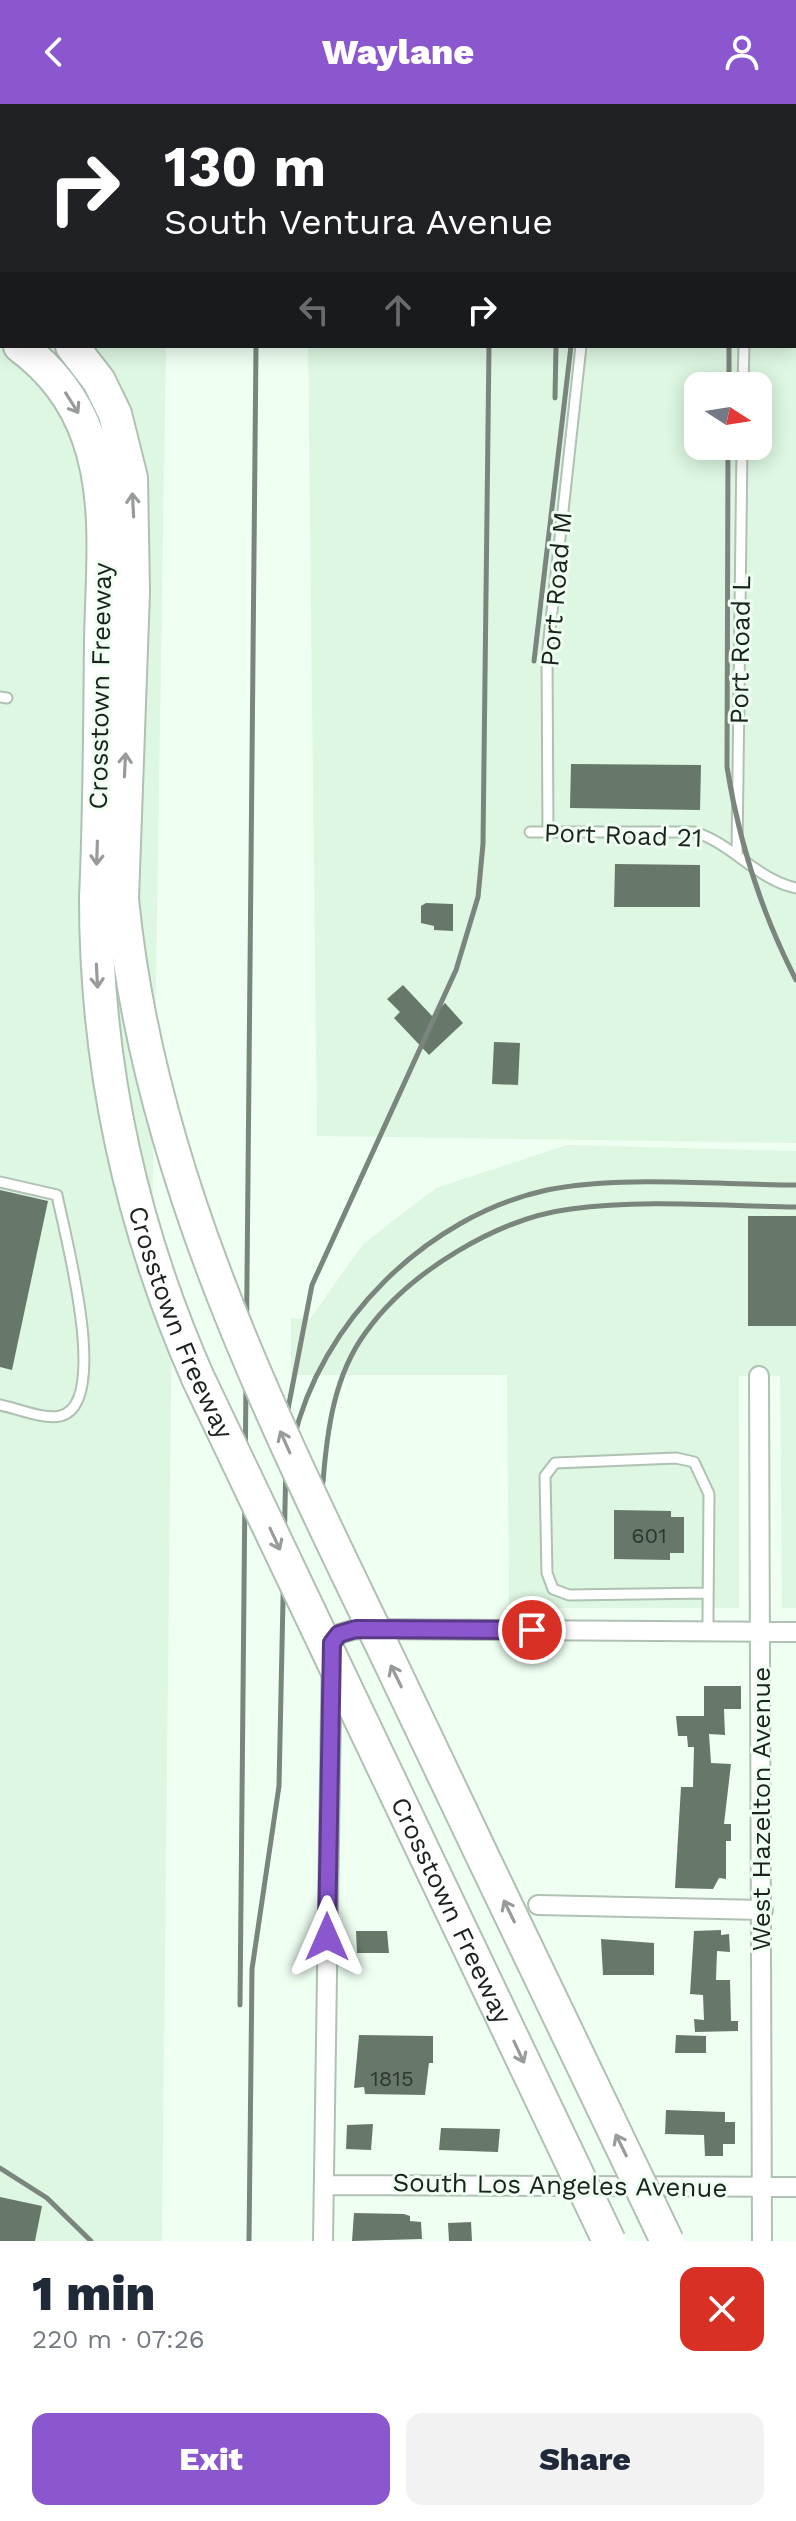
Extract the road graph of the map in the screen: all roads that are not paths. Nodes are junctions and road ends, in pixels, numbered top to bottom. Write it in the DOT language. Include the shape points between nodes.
graph roads {
  1 [pos="22,348"];
  2 [pos="74,348"];
  3 [pos="581,348"];
  4 [pos="744,348"];
  5 [pos="743,372"];
  6 [pos="742,460"];
  7 [pos="530,832"];
  8 [pos="548,832"];
  9 [pos="737,855"];
  10 [pos="796,888"];
  11 [pos="109,898"];
  12 [pos="0,1182"];
  13 [pos="759,1376"];
  14 [pos="0,1405"];
  15 [pos="708,1593"];
  16 [pos="708,1631"];
  17 [pos="760,1631"];
  18 [pos="796,1632"];
  19 [pos="538,1905"];
  20 [pos="763,1910"];
  21 [pos="324,2185"];
  22 [pos="762,2187"];
  23 [pos="796,2187"];
  24 [pos="323,2241"];
  25 [pos="609,2241"];
  26 [pos="667,2241"];
  27 [pos="762,2241"];
  1 -- 11 [label="highway, Crosstown Freeway, one-way" via="50,371 67,395 96,464"];
  11 -- 2 [label="highway, Crosstown Freeway, one-way" via="133,592 131,478 115,414 99,381"];
  3 -- 8 [label="lane, Port Road M" via="547,657"];
  4 -- 5 [label="lane"];
  6 -- 9 [label="lane, Port Road L"];
  7 -- 8 [label="lane, Port Road 21"];
  8 -- 9 [label="lane, Port Road 21" via="694,832 717,839"];
  9 -- 10 [label="lane, Port Road 21" via="780,885"];
  11 -- 25 [label="highway, Crosstown Freeway, one-way, bridge" via="98,997 110,1095 130,1191 160,1286 198,1378"];
  26 -- 11 [label="highway, Crosstown Freeway, one-way, bridge" via="294,1462 221,1293 154,1094"];
  12 -- 14 [label="lane" via="57,1195 84,1336 83,1393 69,1413 58,1417"];
  13 -- 17 [label="street, West Hazelton Avenue"];
  15 -- 15 [label="lane" via="709,1494 694,1462 676,1458 555,1463 545,1476 547,1573 553,1589 569,1595"];
  15 -- 16 [label="lane"];
  16 -- 17 [label="street"];
  16 -- 21 [label="street" via="356,1629 339,1634 332,1643"];
  17 -- 18 [label="street"];
  17 -- 20 [label="street, West Hazelton Avenue"];
  19 -- 20 [label="street"];
  20 -- 22 [label="street, West Hazelton Avenue"];
  21 -- 22 [label="street, South Los Angeles Avenue"];
  21 -- 24 [label="street"];
  22 -- 23 [label="street, South Los Angeles Avenue"];
  22 -- 27 [label="street, West Hazelton Avenue"];
}
